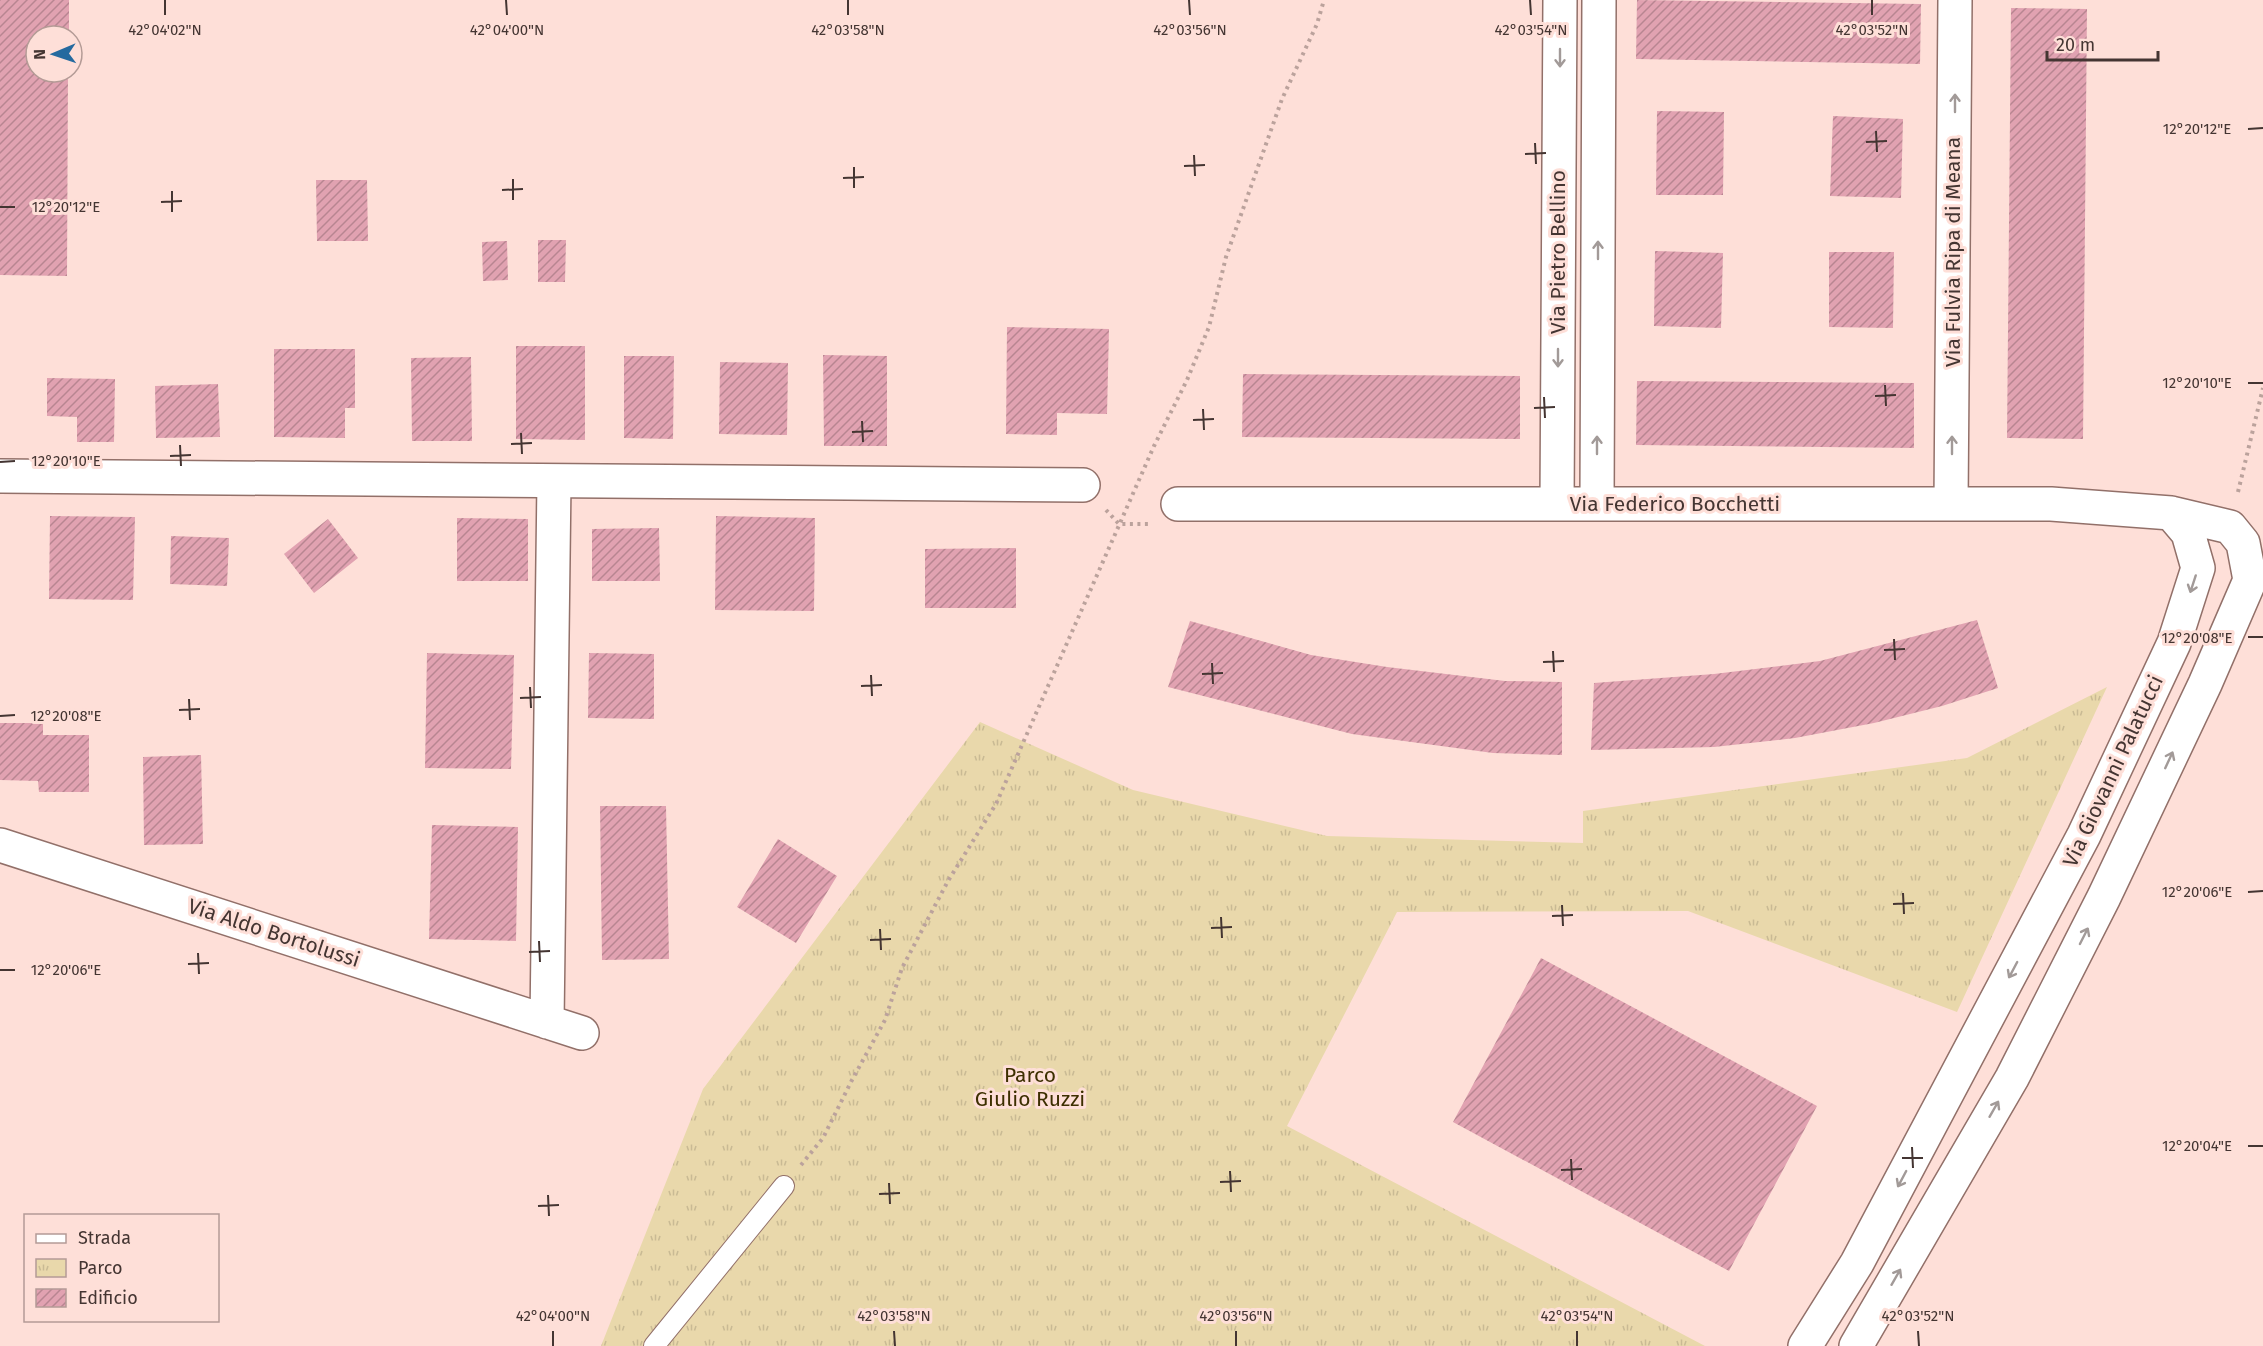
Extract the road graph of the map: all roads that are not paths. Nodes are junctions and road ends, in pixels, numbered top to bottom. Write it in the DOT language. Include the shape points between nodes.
graph roads {
  1 [pos="1560,0"];
  2 [pos="1599,0"];
  3 [pos="1955,0"];
  4 [pos="0,476"];
  5 [pos="554,481"];
  6 [pos="1083,485"];
  7 [pos="1178,504"];
  8 [pos="1557,504"];
  9 [pos="1597,504"];
  10 [pos="1951,504"];
  11 [pos="2171,513"];
  12 [pos="0,845"];
  13 [pos="547,1022"];
  14 [pos="582,1033"];
  15 [pos="784,1186"];
  16 [pos="654,1346"];
  17 [pos="1805,1346"];
  18 [pos="1856,1346"];
  1 -- 8 [label="street, Via Pietro Bellino, one-way"];
  9 -- 2 [label="street, Via Pietro Bellino, one-way"];
  10 -- 3 [label="street, Via Fulvia Ripa di Meana, one-way"];
  4 -- 5 [label="street"];
  5 -- 6 [label="street"];
  5 -- 13 [label="street"];
  7 -- 8 [label="street, Via Federico Bocchetti"];
  8 -- 9 [label="street, Via Federico Bocchetti"];
  9 -- 10 [label="street, Via Federico Bocchetti"];
  10 -- 11 [label="street, Via Federico Bocchetti" via="2051,504"];
  11 -- 17 [label="street, Via Giovanni Palatucci, one-way" via="2188,533 2198,568 2174,643 2084,835 1857,1263"];
  18 -- 11 [label="street, one-way" via="2012,1078 2104,897 2250,580 2243,543 2230,527"];
  12 -- 13 [label="street, Via Aldo Bortolussi"];
  13 -- 14 [label="street, Via Aldo Bortolussi"];
  15 -- 16 [label="lane"];
}
